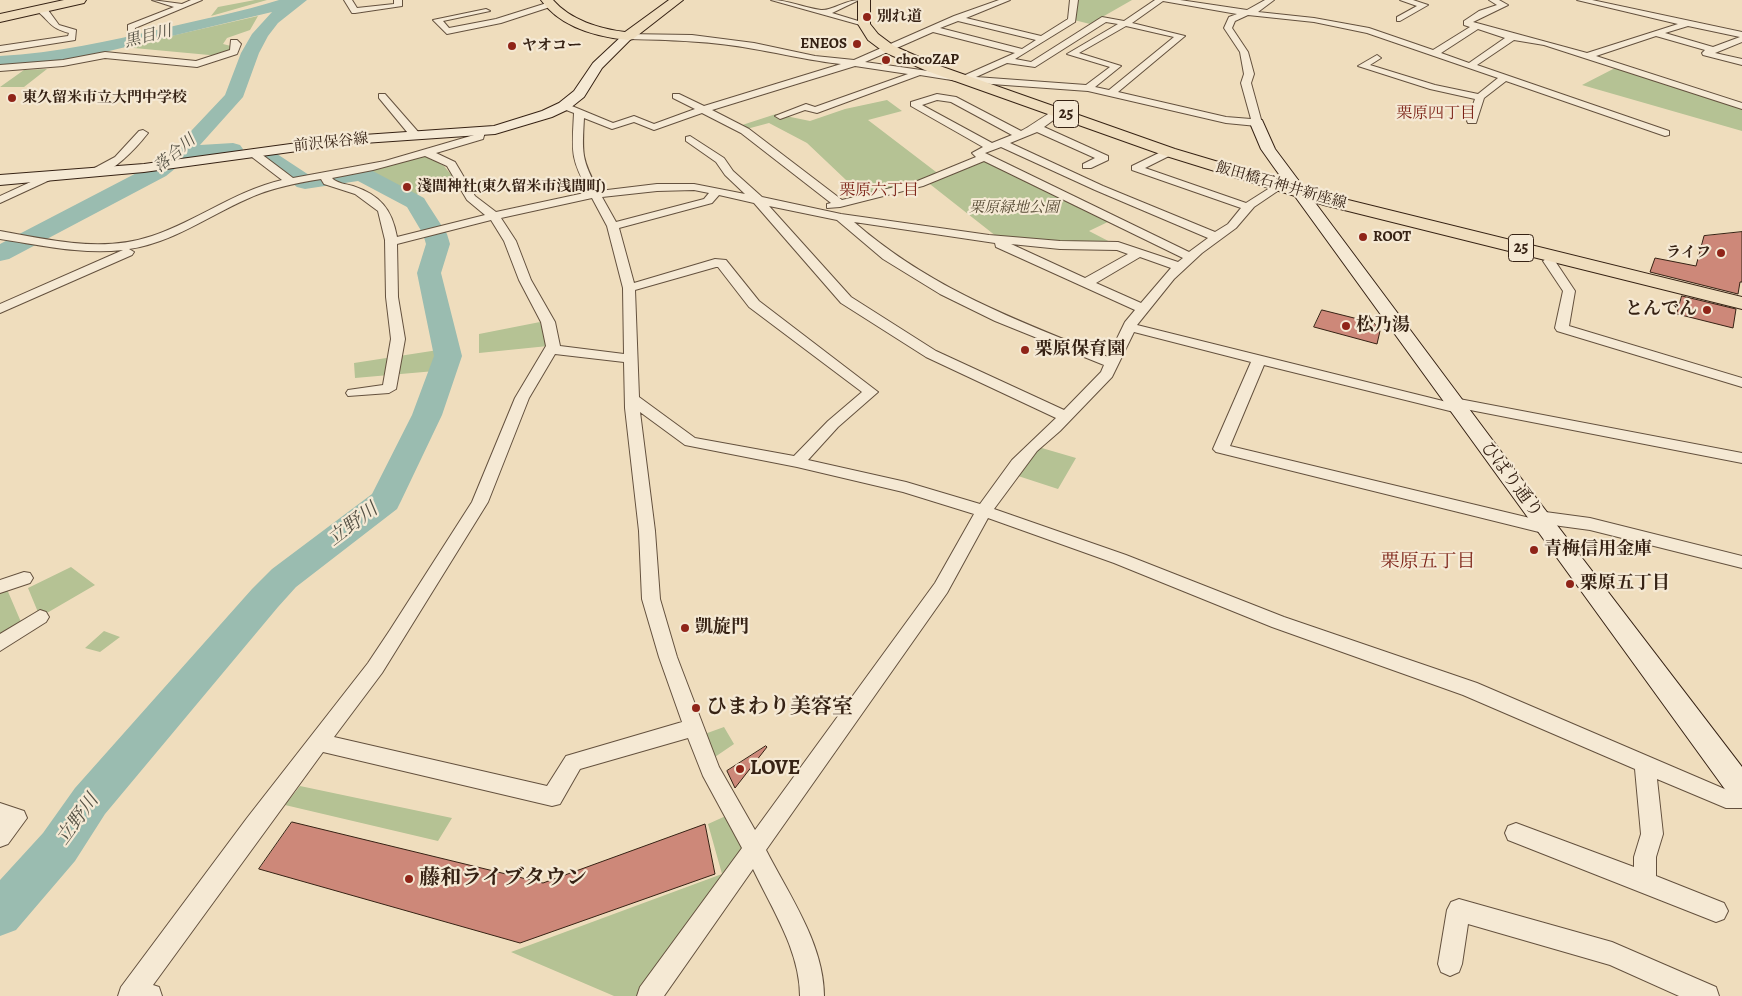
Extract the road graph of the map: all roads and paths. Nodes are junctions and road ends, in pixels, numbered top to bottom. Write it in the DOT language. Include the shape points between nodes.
graph roads {
  1 [pos="80,0"];
  2 [pos="156,0"];
  3 [pos="198,0"];
  4 [pos="348,0"];
  5 [pos="398,0"];
  6 [pos="677,0"];
  7 [pos="775,0"];
  8 [pos="855,0"];
  9 [pos="864,0"];
  10 [pos="1074,0"];
  11 [pos="1160,0"];
  12 [pos="1166,0"];
  13 [pos="1195,0"];
  14 [pos="1270,0"];
  15 [pos="1404,0"];
  16 [pos="1493,0"];
  17 [pos="1581,0"];
  18 [pos="1001,1"];
  19 [pos="59,2"];
  20 [pos="480,2"];
  21 [pos="548,2"];
  22 [pos="1179,3"];
  23 [pos="181,6"];
  24 [pos="40,10"];
  25 [pos="486,11"];
  26 [pos="825,13"];
  27 [pos="1247,13"];
  28 [pos="509,17"];
  29 [pos="0,18"];
  30 [pos="957,18"];
  31 [pos="1400,19"];
  32 [pos="1126,23"];
  33 [pos="1688,23"];
  34 [pos="864,24"];
  35 [pos="1477,26"];
  36 [pos="933,29"];
  37 [pos="71,31"];
  38 [pos="131,34"];
  39 [pos="1658,34"];
  40 [pos="628,36"];
  41 [pos="1512,37"];
  42 [pos="1742,37"];
  43 [pos="1042,39"];
  44 [pos="0,41"];
  45 [pos="234,42"];
  46 [pos="0,49"];
  47 [pos="889,49"];
  48 [pos="1714,50"];
  49 [pos="1023,52"];
  50 [pos="1435,53"];
  51 [pos="1587,56"];
  52 [pos="1377,58"];
  53 [pos="1007,60"];
  54 [pos="1742,62"];
  55 [pos="855,63"];
  56 [pos="1470,66"];
  57 [pos="0,68"];
  58 [pos="920,72"];
  59 [pos="1504,78"];
  60 [pos="964,79"];
  61 [pos="1088,88"];
  62 [pos="1111,92"];
  63 [pos="382,96"];
  64 [pos="676,96"];
  65 [pos="1480,97"];
  66 [pos="1739,104"];
  67 [pos="564,106"];
  68 [pos="703,110"];
  69 [pos="579,112"];
  70 [pos="1060,112"];
  71 [pos="780,116"];
  72 [pos="1472,121"];
  73 [pos="1257,122"];
  74 [pos="1037,128"];
  75 [pos="480,132"];
  76 [pos="1665,133"];
  77 [pos="143,134"];
  78 [pos="1020,135"];
  79 [pos="416,136"];
  80 [pos="690,139"];
  81 [pos="1075,145"];
  82 [pos="993,149"];
  83 [pos="252,152"];
  84 [pos="424,152"];
  85 [pos="1169,152"];
  86 [pos="1048,155"];
  87 [pos="1087,166"];
  88 [pos="93,173"];
  89 [pos="312,176"];
  90 [pos="48,177"];
  91 [pos="326,178"];
  92 [pos="0,180"];
  93 [pos="292,180"];
  94 [pos="1099,188"];
  95 [pos="1291,189"];
  96 [pos="716,192"];
  97 [pos="595,194"];
  98 [pos="0,200"];
  99 [pos="1070,200"];
  100 [pos="759,201"];
  101 [pos="1248,207"];
  102 [pos="811,210"];
  103 [pos="840,211"];
  104 [pos="495,217"];
  105 [pos="613,226"];
  106 [pos="0,236"];
  107 [pos="1216,237"];
  108 [pos="989,239"];
  109 [pos="150,241"];
  110 [pos="390,242"];
  111 [pos="1140,252"];
  112 [pos="1549,261"];
  113 [pos="1185,262"];
  114 [pos="1086,283"];
  115 [pos="629,288"];
  116 [pos="1742,303"];
  117 [pos="0,309"];
  118 [pos="1143,309"];
  119 [pos="1130,327"];
  120 [pos="551,349"];
  121 [pos="630,359"];
  122 [pos="1260,360"];
  123 [pos="1113,364"];
  124 [pos="1742,383"];
  125 [pos="353,393"];
  126 [pos="632,399"];
  127 [pos="1456,405"];
  128 [pos="1064,416"];
  129 [pos="1742,458"];
  130 [pos="797,462"];
  131 [pos="984,510"];
  132 [pos="1543,522"];
  133 [pos="1742,562"];
  134 [pos="24,578"];
  135 [pos="0,587"];
  136 [pos="40,617"];
  137 [pos="0,644"];
  138 [pos="692,728"];
  139 [pos="318,742"];
  140 [pos="1645,763"];
  141 [pos="1742,790"];
  142 [pos="1742,800"];
  143 [pos="0,813"];
  144 [pos="1516,833"];
  145 [pos="0,837"];
  146 [pos="755,850"];
  147 [pos="1645,882"];
  148 [pos="1716,911"];
  149 [pos="1450,964"];
  150 [pos="138,994"];
  151 [pos="649,996"];
  152 [pos="812,996"];
  153 [pos="1707,996"];
  1 -- 19 [label="main road"];
  2 -- 23 [label="street"];
  3 -- 23 [label="street"];
  4 -- 5 [label="street" via="355,11 398,6"];
  6 -- 40 [label="main road"];
  7 -- 26 [label="street"];
  8 -- 26 [label="street"];
  9 -- 34 [label="main road"];
  10 -- 43 [label="street" via="1072,20"];
  11 -- 32 [label="street"];
  12 -- 22 [label="street"];
  13 -- 22 [label="street"];
  14 -- 27 [label="street"];
  15 -- 31 [label="street" via="1424,4"];
  16 -- 35 [label="street" via="1504,5 1467,23"];
  17 -- 33 [label="street"];
  18 -- 30 [label="street"];
  19 -- 24 [label="main road"];
  20 -- 25 [label="street" via="478,8"];
  21 -- 28 [label="street"];
  21 -- 40 [label="main road" via="568,18 588,27"];
  22 -- 27 [label="street"];
  23 -- 38 [label="street" via="132,27"];
  24 -- 29 [label="main road"];
  24 -- 37 [label="street" via="56,27"];
  25 -- 28 [label="street"];
  25 -- 28 [label="street" via="437,20 447,31"];
  26 -- 34 [label="street"];
  27 -- 50 [label="street" via="1339,25 1380,34"];
  27 -- 73 [label="street" via="1232,19 1228,28 1244,52 1248,74 1246,82"];
  30 -- 36 [label="street"];
  30 -- 43 [label="street"];
  32 -- 53 [label="street" via="1105,18 1032,65"];
  32 -- 61 [label="street" via="1071,54 1117,66"];
  32 -- 62 [label="street" via="1181,36"];
  33 -- 39 [label="street"];
  33 -- 42 [label="street"];
  34 -- 47 [label="main road, 飯田橋石神井新座線 / 25" via="873,37"];
  35 -- 41 [label="street"];
  35 -- 50 [label="street"];
  36 -- 47 [label="street"];
  36 -- 49 [label="street"];
  37 -- 44 [label="street"];
  37 -- 46 [label="street" via="72,38"];
  39 -- 48 [label="street"];
  39 -- 51 [label="street"];
  40 -- 55 [label="street" via="692,38"];
  40 -- 67 [label="street, 前沢保谷線" via="597,66 579,94"];
  41 -- 51 [label="street"];
  41 -- 56 [label="street"];
  42 -- 48 [label="street"];
  43 -- 49 [label="street"];
  45 -- 57 [label="street" via="237,44 234,52 197,64 105,55 63,63"];
  47 -- 55 [label="street"];
  47 -- 60 [label="main road, 飯田橋石神井新座線 / 25"];
  48 -- 54 [label="street" via="1706,53"];
  49 -- 53 [label="street"];
  50 -- 56 [label="street"];
  51 -- 66 [label="street"];
  52 -- 65 [label="street" via="1362,66"];
  53 -- 60 [label="street"];
  55 -- 58 [label="street"];
  55 -- 68 [label="street"];
  56 -- 59 [label="street"];
  58 -- 60 [label="street"];
  58 -- 71 [label="street" via="814,111 806,107"];
  59 -- 65 [label="street"];
  59 -- 76 [label="street"];
  60 -- 61 [label="street"];
  60 -- 70 [label="main road, 飯田橋石神井新座線 / 25"];
  61 -- 62 [label="street"];
  62 -- 73 [label="street" via="1226,120"];
  63 -- 79 [label="street"];
  64 -- 68 [label="street"];
  65 -- 72 [label="street"];
  67 -- 69 [label="street"];
  67 -- 75 [label="street, 前沢保谷線" via="524,122"];
  68 -- 69 [label="street" via="654,127 634,119 612,126"];
  68 -- 103 [label="street" via="745,131 775,152"];
  69 -- 97 [label="street" via="578,159"];
  70 -- 74 [label="street"];
  70 -- 85 [label="main road, 飯田橋石神井新座線 / 25"];
  73 -- 95 [label="street, ひばり通り"];
  74 -- 78 [label="street"];
  74 -- 81 [label="street"];
  75 -- 79 [label="street, 前沢保谷線"];
  75 -- 84 [label="street" via="479,137"];
  77 -- 88 [label="street" via="119,159"];
  78 -- 82 [label="street"];
  78 -- 82 [label="street" via="953,99 937,97 914,104"];
  79 -- 83 [label="street, 前沢保谷線" via="348,140"];
  80 -- 100 [label="street" via="720,160"];
  81 -- 86 [label="street"];
  81 -- 87 [label="street" via="1104,158"];
  82 -- 86 [label="street"];
  82 -- 99 [label="street"];
  82 -- 103 [label="street" via="918,184"];
  83 -- 88 [label="street, 前沢保谷線"];
  83 -- 93 [label="street"];
  84 -- 91 [label="street"];
  84 -- 104 [label="street" via="451,164 471,198"];
  85 -- 95 [label="main road, 飯田橋石神井新座線 / 25"];
  85 -- 101 [label="street" via="1136,168"];
  86 -- 94 [label="street"];
  88 -- 90 [label="street, 前沢保谷線"];
  89 -- 91 [label="street"];
  89 -- 93 [label="street"];
  90 -- 92 [label="street, 前沢保谷線"];
  90 -- 98 [label="street"];
  91 -- 110 [label="street" via="359,192 383,208"];
  93 -- 109 [label="street" via="238,198"];
  94 -- 99 [label="street"];
  94 -- 107 [label="street"];
  95 -- 101 [label="street"];
  95 -- 116 [label="main road, 飯田橋石神井新座線 / 25"];
  95 -- 127 [label="street, ひばり通り"];
  96 -- 97 [label="street" via="677,186"];
  96 -- 100 [label="street"];
  96 -- 105 [label="street" via="708,202"];
  97 -- 104 [label="street"];
  97 -- 105 [label="street"];
  99 -- 113 [label="street"];
  100 -- 102 [label="street"];
  100 -- 128 [label="street" via="846,300 931,354"];
  101 -- 107 [label="street" via="1232,226"];
  102 -- 103 [label="street"];
  103 -- 108 [label="street"];
  103 -- 123 [label="street" via="870,243 895,262 939,287 1014,323"];
  104 -- 110 [label="street"];
  104 -- 120 [label="street" via="510,241 548,322"];
  105 -- 115 [label="street"];
  106 -- 109 [label="street" via="91,250 128,247"];
  107 -- 113 [label="street"];
  108 -- 111 [label="street" via="1118,246"];
  108 -- 114 [label="street"];
  109 -- 117 [label="street"];
  110 -- 125 [label="street" via="398,339 393,377 389,389"];
  111 -- 113 [label="street"];
  111 -- 114 [label="street"];
  112 -- 124 [label="street" via="1569,291 1562,328"];
  113 -- 118 [label="street"];
  114 -- 118 [label="street"];
  115 -- 121 [label="street"];
  115 -- 130 [label="street" via="722,263 754,304 871,392 833,424"];
  118 -- 119 [label="street"];
  119 -- 122 [label="street"];
  119 -- 123 [label="street"];
  120 -- 121 [label="street"];
  120 -- 139 [label="street" via="522,398 480,502 375,668"];
  121 -- 126 [label="street"];
  122 -- 127 [label="street"];
  122 -- 132 [label="street" via="1221,449"];
  123 -- 128 [label="street" via="1080,403"];
  126 -- 130 [label="street" via="690,442"];
  126 -- 138 [label="street" via="651,600"];
  127 -- 129 [label="street"];
  127 -- 132 [label="street, ひばり通り"];
  128 -- 131 [label="street" via="1032,448"];
  130 -- 131 [label="street"];
  131 -- 140 [label="street" via="1120,559 1278,622 1470,689"];
  131 -- 146 [label="street" via="941,588"];
  132 -- 133 [label="street" via="1590,524"];
  132 -- 141 [label="street, ひばり通り"];
  134 -- 135 [label="street"];
  136 -- 137 [label="street"];
  138 -- 139 [label="street" via="573,762 552,797"];
  138 -- 146 [label="street" via="710,770"];
  139 -- 150 [label="street"];
  140 -- 142 [label="street" via="1726,799"];
  140 -- 147 [label="street" via="1652,834 1645,857"];
  143 -- 145 [label="street" via="16,818"];
  144 -- 147 [label="street"];
  146 -- 151 [label="street"];
  146 -- 152 [label="street" via="800,940 812,978"];
  147 -- 148 [label="street"];
  149 -- 153 [label="street" via="1459,910 1612,954"];
}
